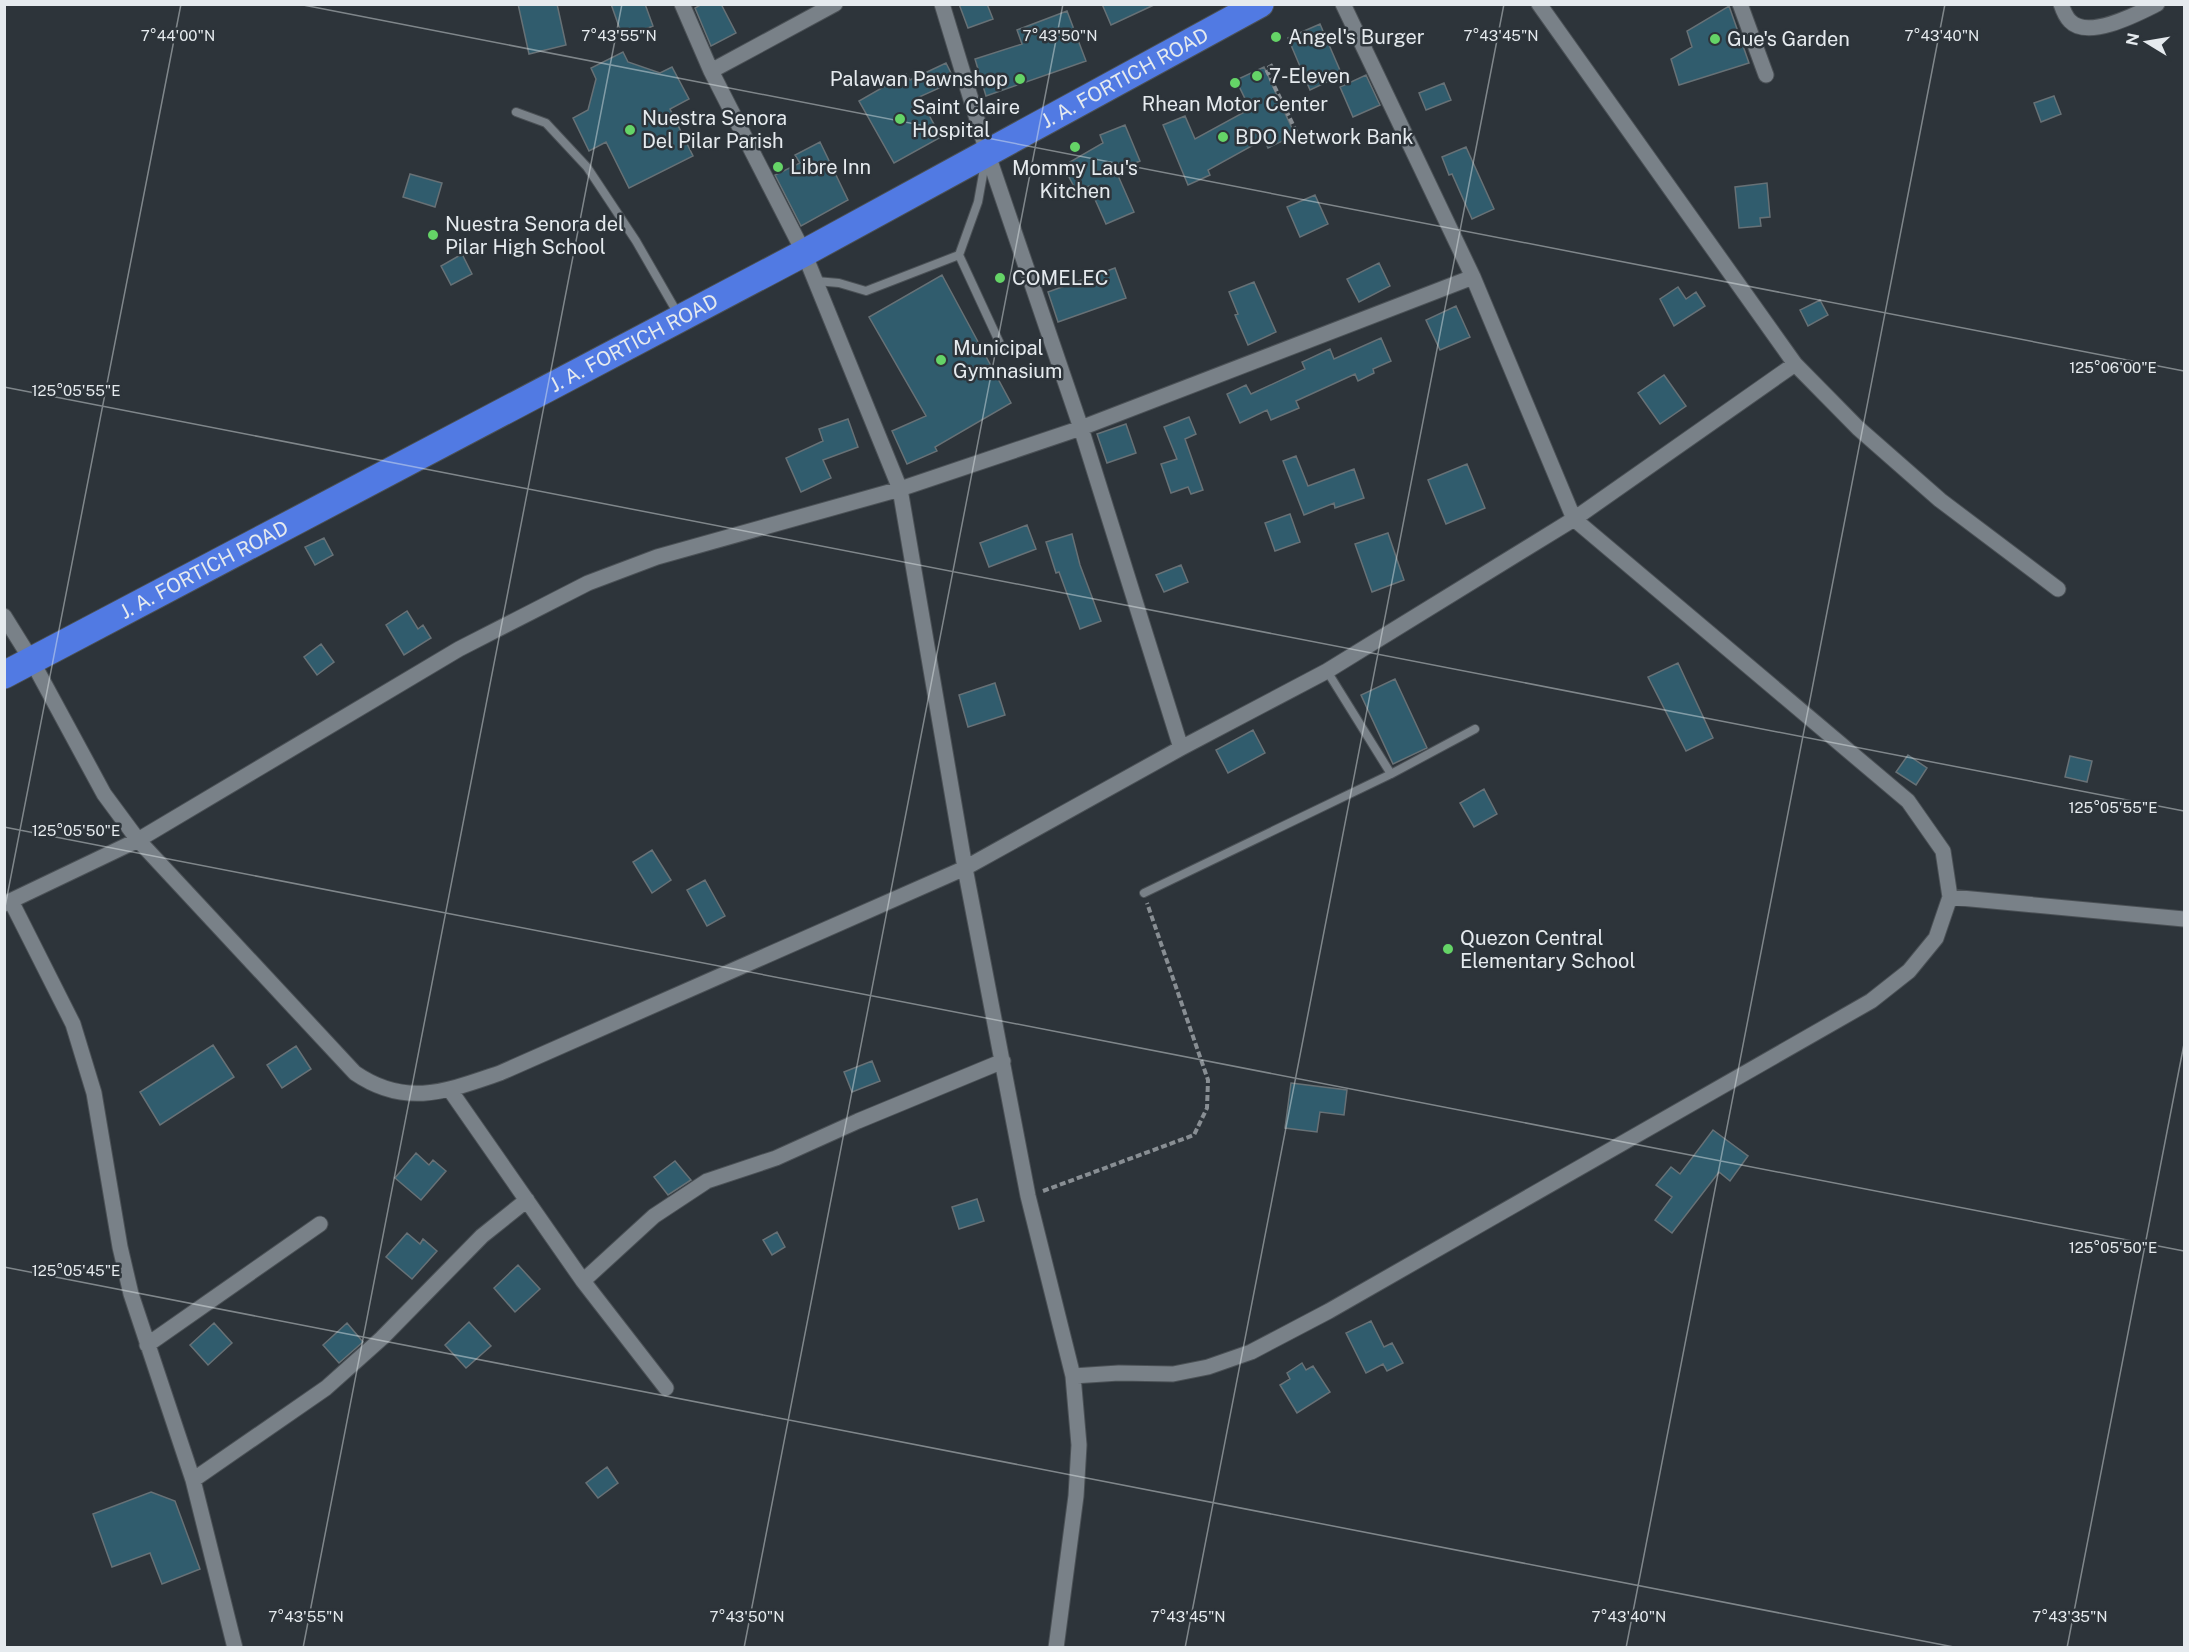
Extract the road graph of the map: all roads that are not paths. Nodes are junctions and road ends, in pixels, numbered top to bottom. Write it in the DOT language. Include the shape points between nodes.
graph roads {
  1 [pos="682,4"];
  2 [pos="835,4"];
  3 [pos="942,4"];
  4 [pos="1260,4"];
  5 [pos="1343,4"];
  6 [pos="1539,4"];
  7 [pos="1740,4"];
  8 [pos="2061,4"];
  9 [pos="2157,4"];
  10 [pos="1227,12"];
  11 [pos="711,72"];
  12 [pos="1767,75"];
  13 [pos="516,112"];
  14 [pos="987,152"];
  15 [pos="804,253"];
  16 [pos="958,255"];
  17 [pos="1473,277"];
  18 [pos="815,281"];
  19 [pos="680,318"];
  20 [pos="1002,348"];
  21 [pos="1795,364"];
  22 [pos="1081,428"];
  23 [pos="900,489"];
  24 [pos="1574,519"];
  25 [pos="2058,589"];
  26 [pos="4,616"];
  27 [pos="32,661"];
  28 [pos="1327,671"];
  29 [pos="4,675"];
  30 [pos="1475,729"];
  31 [pos="1181,748"];
  32 [pos="1392,774"];
  33 [pos="138,840"];
  34 [pos="965,868"];
  35 [pos="1144,893"];
  36 [pos="1950,897"];
  37 [pos="8,903"];
  38 [pos="2184,919"];
  39 [pos="1003,1061"];
  40 [pos="450,1090"];
  41 [pos="527,1200"];
  42 [pos="320,1224"];
  43 [pos="583,1281"];
  44 [pos="147,1345"];
  45 [pos="1073,1376"];
  46 [pos="666,1388"];
  47 [pos="193,1480"];
  48 [pos="235,1647"];
  49 [pos="1056,1647"];
  1 -- 11 [label="street"];
  2 -- 11 [label="street"];
  3 -- 14 [label="street"];
  4 -- 10 [label="highway, J. A. FORTICH ROAD"];
  5 -- 17 [label="street"];
  6 -- 21 [label="street"];
  7 -- 12 [label="street"];
  8 -- 9 [label="street" via="2069,21 2079,28 2094,28"];
  10 -- 14 [label="highway, J. A. FORTICH ROAD"];
  11 -- 15 [label="street"];
  13 -- 19 [label="lane" via="546,123 586,167 636,241"];
  14 -- 15 [label="highway, J. A. FORTICH ROAD"];
  14 -- 16 [label="lane" via="978,202"];
  14 -- 22 [label="street"];
  15 -- 18 [label="street"];
  15 -- 19 [label="highway, J. A. FORTICH ROAD"];
  16 -- 18 [label="lane" via="866,291"];
  16 -- 20 [label="lane"];
  17 -- 22 [label="street"];
  17 -- 24 [label="street"];
  18 -- 23 [label="street"];
  19 -- 27 [label="highway, J. A. FORTICH ROAD"];
  21 -- 24 [label="street"];
  21 -- 25 [label="street" via="1858,428 1940,500"];
  22 -- 23 [label="street"];
  22 -- 31 [label="street"];
  23 -- 33 [label="street" via="657,557 588,583 459,649"];
  23 -- 34 [label="street"];
  24 -- 28 [label="street"];
  24 -- 36 [label="street" via="1908,801 1942,851"];
  26 -- 27 [label="street"];
  27 -- 29 [label="highway, J. A. FORTICH ROAD"];
  27 -- 33 [label="street" via="104,794"];
  28 -- 31 [label="street"];
  28 -- 32 [label="lane"];
  30 -- 32 [label="lane"];
  31 -- 34 [label="street"];
  32 -- 35 [label="lane"];
  33 -- 37 [label="street"];
  33 -- 40 [label="street" via="356,1073 376,1087 404,1094"];
  34 -- 39 [label="street"];
  34 -- 40 [label="street" via="511,1068"];
  36 -- 38 [label="street"];
  36 -- 45 [label="street" via="1936,938 1909,971 1870,1000 1329,1311 1251,1352 1208,1367 1173,1374"];
  37 -- 44 [label="street" via="73,1024 94,1093 120,1247"];
  39 -- 43 [label="street" via="776,1158 707,1181 654,1216"];
  39 -- 45 [label="street" via="1028,1196"];
  40 -- 41 [label="street"];
  41 -- 43 [label="street"];
  41 -- 47 [label="street" via="482,1236 382,1338 326,1388"];
  42 -- 44 [label="street"];
  43 -- 46 [label="street"];
  44 -- 47 [label="street"];
  45 -- 49 [label="street" via="1079,1445 1077,1496"];
  47 -- 48 [label="street"];
}
